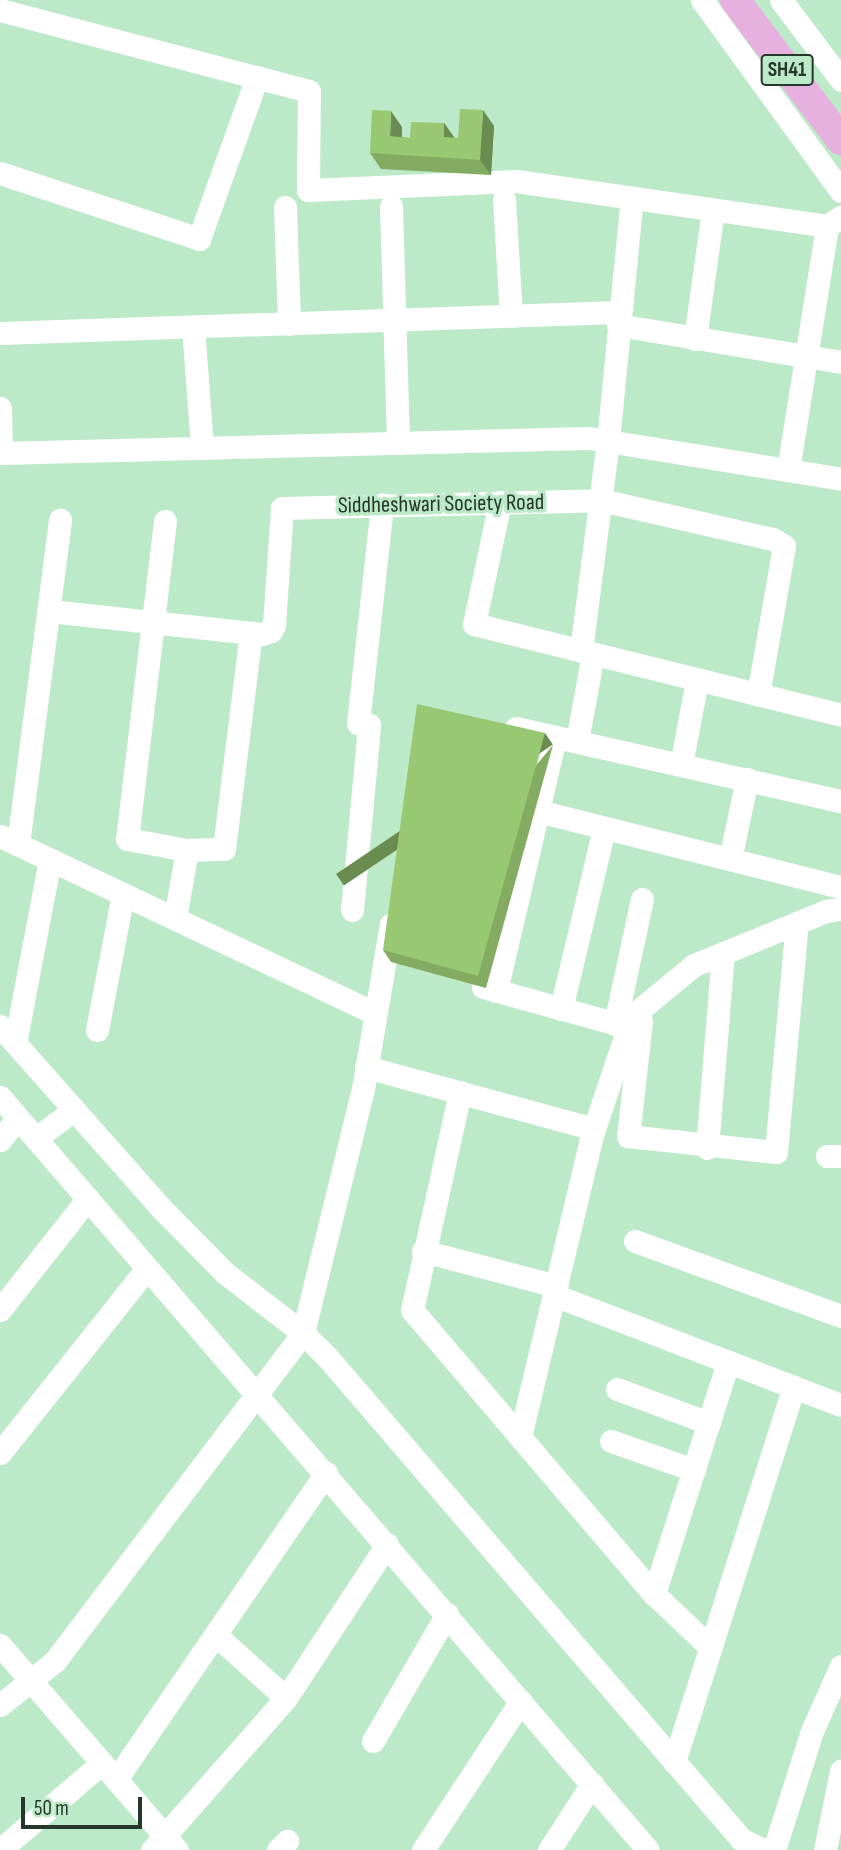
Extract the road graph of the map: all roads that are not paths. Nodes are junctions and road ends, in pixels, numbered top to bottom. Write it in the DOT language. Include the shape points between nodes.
graph roads {
  1 [pos="702,0"];
  2 [pos="735,0"];
  3 [pos="759,0"];
  4 [pos="781,0"];
  5 [pos="0,10"];
  6 [pos="257,77"];
  7 [pos="841,80"];
  8 [pos="841,107"];
  9 [pos="841,140"];
  10 [pos="0,173"];
  11 [pos="841,191"];
  12 [pos="632,198"];
  13 [pos="504,199"];
  14 [pos="391,206"];
  15 [pos="285,207"];
  16 [pos="713,210"];
  17 [pos="834,222"];
  18 [pos="510,316"];
  19 [pos="619,319"];
  20 [pos="394,320"];
  21 [pos="289,324"];
  22 [pos="193,327"];
  23 [pos="0,334"];
  24 [pos="695,339"];
  25 [pos="806,358"];
  26 [pos="841,362"];
  27 [pos="0,408"];
  28 [pos="608,441"];
  29 [pos="398,443"];
  30 [pos="202,448"];
  31 [pos="1,453"];
  32 [pos="788,470"];
  33 [pos="841,479"];
  34 [pos="601,500"];
  35 [pos="500,502"];
  36 [pos="382,504"];
  37 [pos="60,520"];
  38 [pos="165,521"];
  39 [pos="50,611"];
  40 [pos="156,623"];
  41 [pos="251,633"];
  42 [pos="587,652"];
  43 [pos="697,680"];
  44 [pos="758,695"];
  45 [pos="841,715"];
  46 [pos="491,722"];
  47 [pos="566,739"];
  48 [pos="681,765"];
  49 [pos="747,779"];
  50 [pos="841,801"];
  51 [pos="538,811"];
  52 [pos="604,828"];
  53 [pos="9,840"];
  54 [pos="187,850"];
  55 [pos="50,859"];
  56 [pos="730,859"];
  57 [pos="841,887"];
  58 [pos="123,894"];
  59 [pos="642,899"];
  60 [pos="393,907"];
  61 [pos="841,909"];
  62 [pos="352,910"];
  63 [pos="175,918"];
  64 [pos="797,923"];
  65 [pos="723,953"];
  66 [pos="463,981"];
  67 [pos="496,991"];
  68 [pos="643,1007"];
  69 [pos="561,1009"];
  70 [pos="376,1013"];
  71 [pos="621,1026"];
  72 [pos="97,1030"];
  73 [pos="8,1034"];
  74 [pos="366,1067"];
  75 [pos="460,1092"];
  76 [pos="0,1097"];
  77 [pos="74,1110"];
  78 [pos="18,1118"];
  79 [pos="594,1129"];
  80 [pos="36,1138"];
  81 [pos="0,1140"];
  82 [pos="707,1148"];
  83 [pos="88,1198"];
  84 [pos="635,1241"];
  85 [pos="423,1251"];
  86 [pos="147,1268"];
  87 [pos="555,1291"];
  88 [pos="0,1310"];
  89 [pos="841,1316"];
  90 [pos="303,1333"];
  91 [pos="728,1362"];
  92 [pos="794,1387"];
  93 [pos="617,1389"];
  94 [pos="257,1392"];
  95 [pos="841,1405"];
  96 [pos="709,1423"];
  97 [pos="520,1437"];
  98 [pos="611,1441"];
  99 [pos="0,1453"];
  100 [pos="694,1470"];
  101 [pos="326,1473"];
  102 [pos="387,1544"];
  103 [pos="654,1594"];
  104 [pos="447,1614"];
  105 [pos="218,1637"];
  106 [pos="0,1645"];
  107 [pos="710,1647"];
  108 [pos="841,1666"];
  109 [pos="30,1679"];
  110 [pos="286,1698"];
  111 [pos="521,1701"];
  112 [pos="0,1704"];
  113 [pos="373,1741"];
  114 [pos="674,1762"];
  115 [pos="109,1770"];
  116 [pos="841,1771"];
  117 [pos="592,1784"];
  118 [pos="165,1846"];
  119 [pos="0,1850"];
  120 [pos="423,1850"];
  121 [pos="549,1850"];
  122 [pos="648,1850"];
  123 [pos="764,1850"];
  124 [pos="774,1850"];
  125 [pos="825,1850"];
  1 -- 11 [label="street"];
  2 -- 9 [label="main road, SH41"];
  3 -- 8 [label="main road, SH41"];
  4 -- 7 [label="street"];
  5 -- 6 [label="street"];
  6 -- 10 [label="street" via="199,239"];
  6 -- 12 [label="street" via="309,91 308,190 516,181"];
  12 -- 16 [label="street"];
  12 -- 19 [label="street"];
  13 -- 18 [label="street"];
  14 -- 20 [label="street"];
  15 -- 21 [label="street"];
  16 -- 17 [label="street"];
  16 -- 24 [label="street"];
  17 -- 25 [label="street"];
  18 -- 19 [label="street"];
  18 -- 20 [label="street"];
  19 -- 24 [label="street"];
  19 -- 28 [label="street"];
  20 -- 21 [label="street"];
  20 -- 29 [label="street"];
  21 -- 22 [label="street"];
  22 -- 23 [label="street"];
  22 -- 30 [label="street"];
  24 -- 25 [label="street"];
  25 -- 26 [label="street"];
  25 -- 32 [label="street"];
  27 -- 31 [label="street"];
  28 -- 29 [label="street"];
  28 -- 32 [label="street"];
  28 -- 34 [label="street"];
  29 -- 30 [label="street"];
  30 -- 31 [label="street"];
  32 -- 33 [label="street"];
  34 -- 35 [label="street, Siddheshwari Society Road"];
  34 -- 42 [label="street"];
  34 -- 44 [label="street, Siddheshwari Society Road" via="773,539 784,546"];
  35 -- 36 [label="street, Siddheshwari Society Road"];
  35 -- 42 [label="street" via="474,624"];
  36 -- 41 [label="street, Siddheshwari Society Road" via="282,508 274,625 271,631"];
  36 -- 62 [label="street" via="358,723 369,725"];
  37 -- 39 [label="street"];
  38 -- 40 [label="street"];
  39 -- 40 [label="street"];
  39 -- 53 [label="street"];
  40 -- 41 [label="street"];
  40 -- 54 [label="street" via="127,839"];
  41 -- 54 [label="street" via="224,849"];
  42 -- 43 [label="street"];
  42 -- 47 [label="street"];
  43 -- 44 [label="street"];
  43 -- 48 [label="street"];
  44 -- 45 [label="street"];
  46 -- 47 [label="street"];
  47 -- 48 [label="street"];
  47 -- 51 [label="street"];
  48 -- 49 [label="street"];
  49 -- 50 [label="street"];
  49 -- 56 [label="street"];
  51 -- 52 [label="street"];
  51 -- 67 [label="street"];
  52 -- 56 [label="street"];
  52 -- 69 [label="street"];
  53 -- 55 [label="street"];
  54 -- 63 [label="street"];
  55 -- 58 [label="street"];
  55 -- 73 [label="street"];
  56 -- 57 [label="street"];
  58 -- 63 [label="street"];
  58 -- 72 [label="street"];
  59 -- 71 [label="street"];
  60 -- 70 [label="street" via="394,962"];
  61 -- 64 [label="street"];
  63 -- 70 [label="street"];
  64 -- 65 [label="street"];
  64 -- 82 [label="street" via="779,1145 769,1155"];
  65 -- 68 [label="street" via="694,965"];
  65 -- 82 [label="street"];
  66 -- 67 [label="street"];
  67 -- 69 [label="street"];
  68 -- 71 [label="street"];
  68 -- 82 [label="street" via="628,1136"];
  69 -- 71 [label="street"];
  70 -- 74 [label="street"];
  71 -- 79 [label="street"];
  73 -- 77 [label="street"];
  74 -- 75 [label="street"];
  74 -- 90 [label="street"];
  75 -- 79 [label="street"];
  75 -- 85 [label="street"];
  76 -- 78 [label="street"];
  77 -- 80 [label="street"];
  77 -- 90 [label="street" via="225,1273"];
  78 -- 80 [label="street"];
  78 -- 81 [label="street"];
  79 -- 87 [label="street"];
  80 -- 83 [label="street"];
  83 -- 86 [label="street"];
  83 -- 88 [label="street"];
  84 -- 89 [label="street"];
  85 -- 87 [label="street"];
  85 -- 97 [label="street" via="412,1310"];
  86 -- 94 [label="street"];
  86 -- 99 [label="street"];
  87 -- 91 [label="street"];
  87 -- 97 [label="street"];
  90 -- 94 [label="street"];
  90 -- 114 [label="street"];
  91 -- 92 [label="street"];
  91 -- 96 [label="street"];
  92 -- 95 [label="street"];
  92 -- 107 [label="street"];
  93 -- 96 [label="street"];
  94 -- 101 [label="street"];
  94 -- 109 [label="street" via="55,1661"];
  96 -- 100 [label="street"];
  97 -- 103 [label="street"];
  98 -- 100 [label="street"];
  100 -- 103 [label="street"];
  101 -- 102 [label="street"];
  101 -- 105 [label="street"];
  102 -- 104 [label="street"];
  102 -- 110 [label="street"];
  103 -- 107 [label="street"];
  104 -- 111 [label="street"];
  104 -- 113 [label="street"];
  105 -- 110 [label="street"];
  105 -- 115 [label="street"];
  106 -- 109 [label="street"];
  107 -- 114 [label="street"];
  108 -- 124 [label="street" via="812,1731"];
  109 -- 112 [label="street"];
  109 -- 115 [label="street"];
  110 -- 118 [label="street"];
  111 -- 117 [label="street"];
  111 -- 120 [label="street"];
  114 -- 123 [label="street" via="741,1839"];
  115 -- 118 [label="street"];
  115 -- 119 [label="street"];
  116 -- 125 [label="street"];
  117 -- 121 [label="street"];
  117 -- 122 [label="street"];
}
